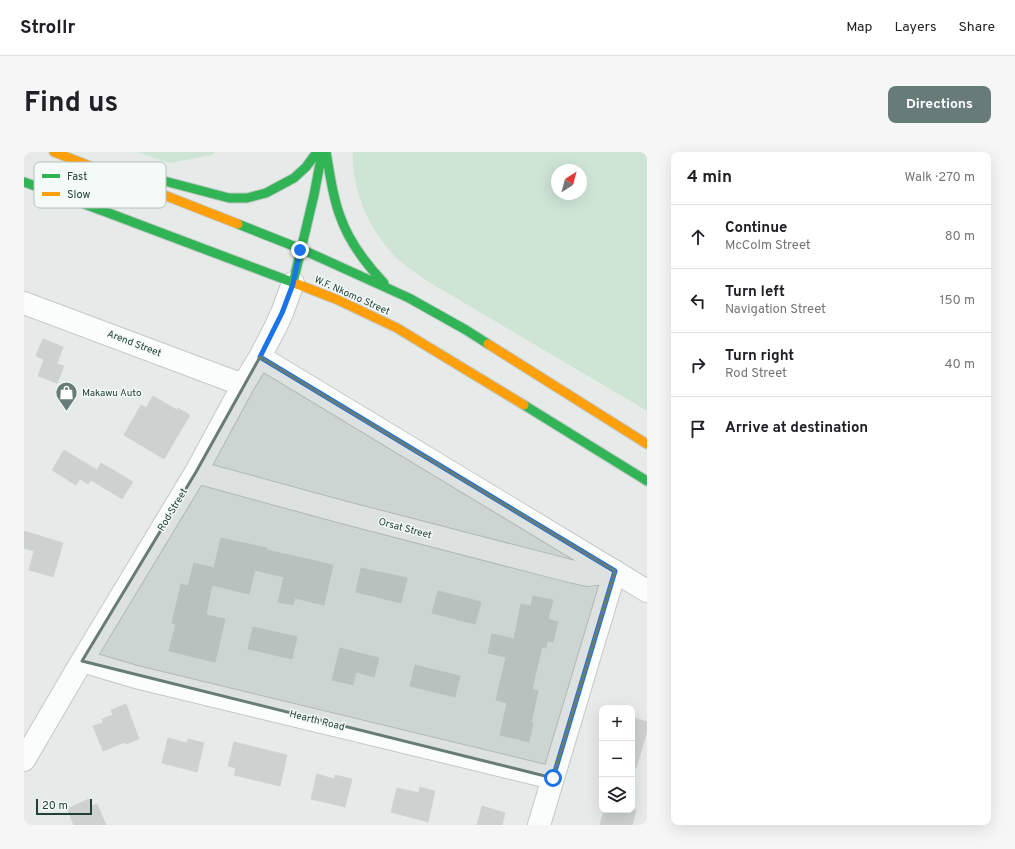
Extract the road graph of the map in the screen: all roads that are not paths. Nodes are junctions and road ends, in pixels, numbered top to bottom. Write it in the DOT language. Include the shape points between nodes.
graph roads {
  1 [pos="56,152"];
  2 [pos="317,152"];
  3 [pos="322,152"];
  4 [pos="326,152"];
  5 [pos="81,162"];
  6 [pos="94,162"];
  7 [pos="166,181"];
  8 [pos="24,182"];
  9 [pos="34,186"];
  10 [pos="166,196"];
  11 [pos="96,208"];
  12 [pos="300,250"];
  13 [pos="293,284"];
  14 [pos="391,290"];
  15 [pos="24,302"];
  16 [pos="260,357"];
  17 [pos="243,385"];
  18 [pos="647,444"];
  19 [pos="196,472"];
  20 [pos="647,481"];
  21 [pos="615,571"];
  22 [pos="647,591"];
  23 [pos="82,661"];
  24 [pos="24,760"];
  25 [pos="553,778"];
  26 [pos="540,825"];
  1 -- 5 [label="main road"];
  1 -- 6 [label="main road"];
  2 -- 7 [label="main road" via="294,178 266,193 247,198 229,198"];
  3 -- 12 [label="main road, Rod Street"];
  4 -- 14 [label="main road" via="343,226 353,246"];
  8 -- 9 [label="main road, W.F. Nkomo Street"];
  10 -- 12 [label="main road"];
  11 -- 13 [label="main road, W.F. Nkomo Street"];
  12 -- 13 [label="main road, Rod Street"];
  12 -- 14 [label="main road"];
  13 -- 16 [label="street, Rod Street" via="278,323"];
  13 -- 20 [label="main road, W.F. Nkomo Street" via="338,300 397,328"];
  14 -- 18 [label="main road" via="466,330"];
  15 -- 17 [label="street, Arend Street"];
  16 -- 17 [label="street, Rod Street"];
  16 -- 21 [label="street"];
  17 -- 19 [label="street, Rod Street"];
  19 -- 21 [label="street, Orsat Street" via="346,514 566,570 588,575"];
  19 -- 23 [label="street, Rod Street"];
  21 -- 22 [label="street"];
  21 -- 25 [label="street"];
  23 -- 24 [label="street, Rod Street"];
  23 -- 25 [label="street, Hearth Road" via="136,677"];
  25 -- 26 [label="street"];
}
